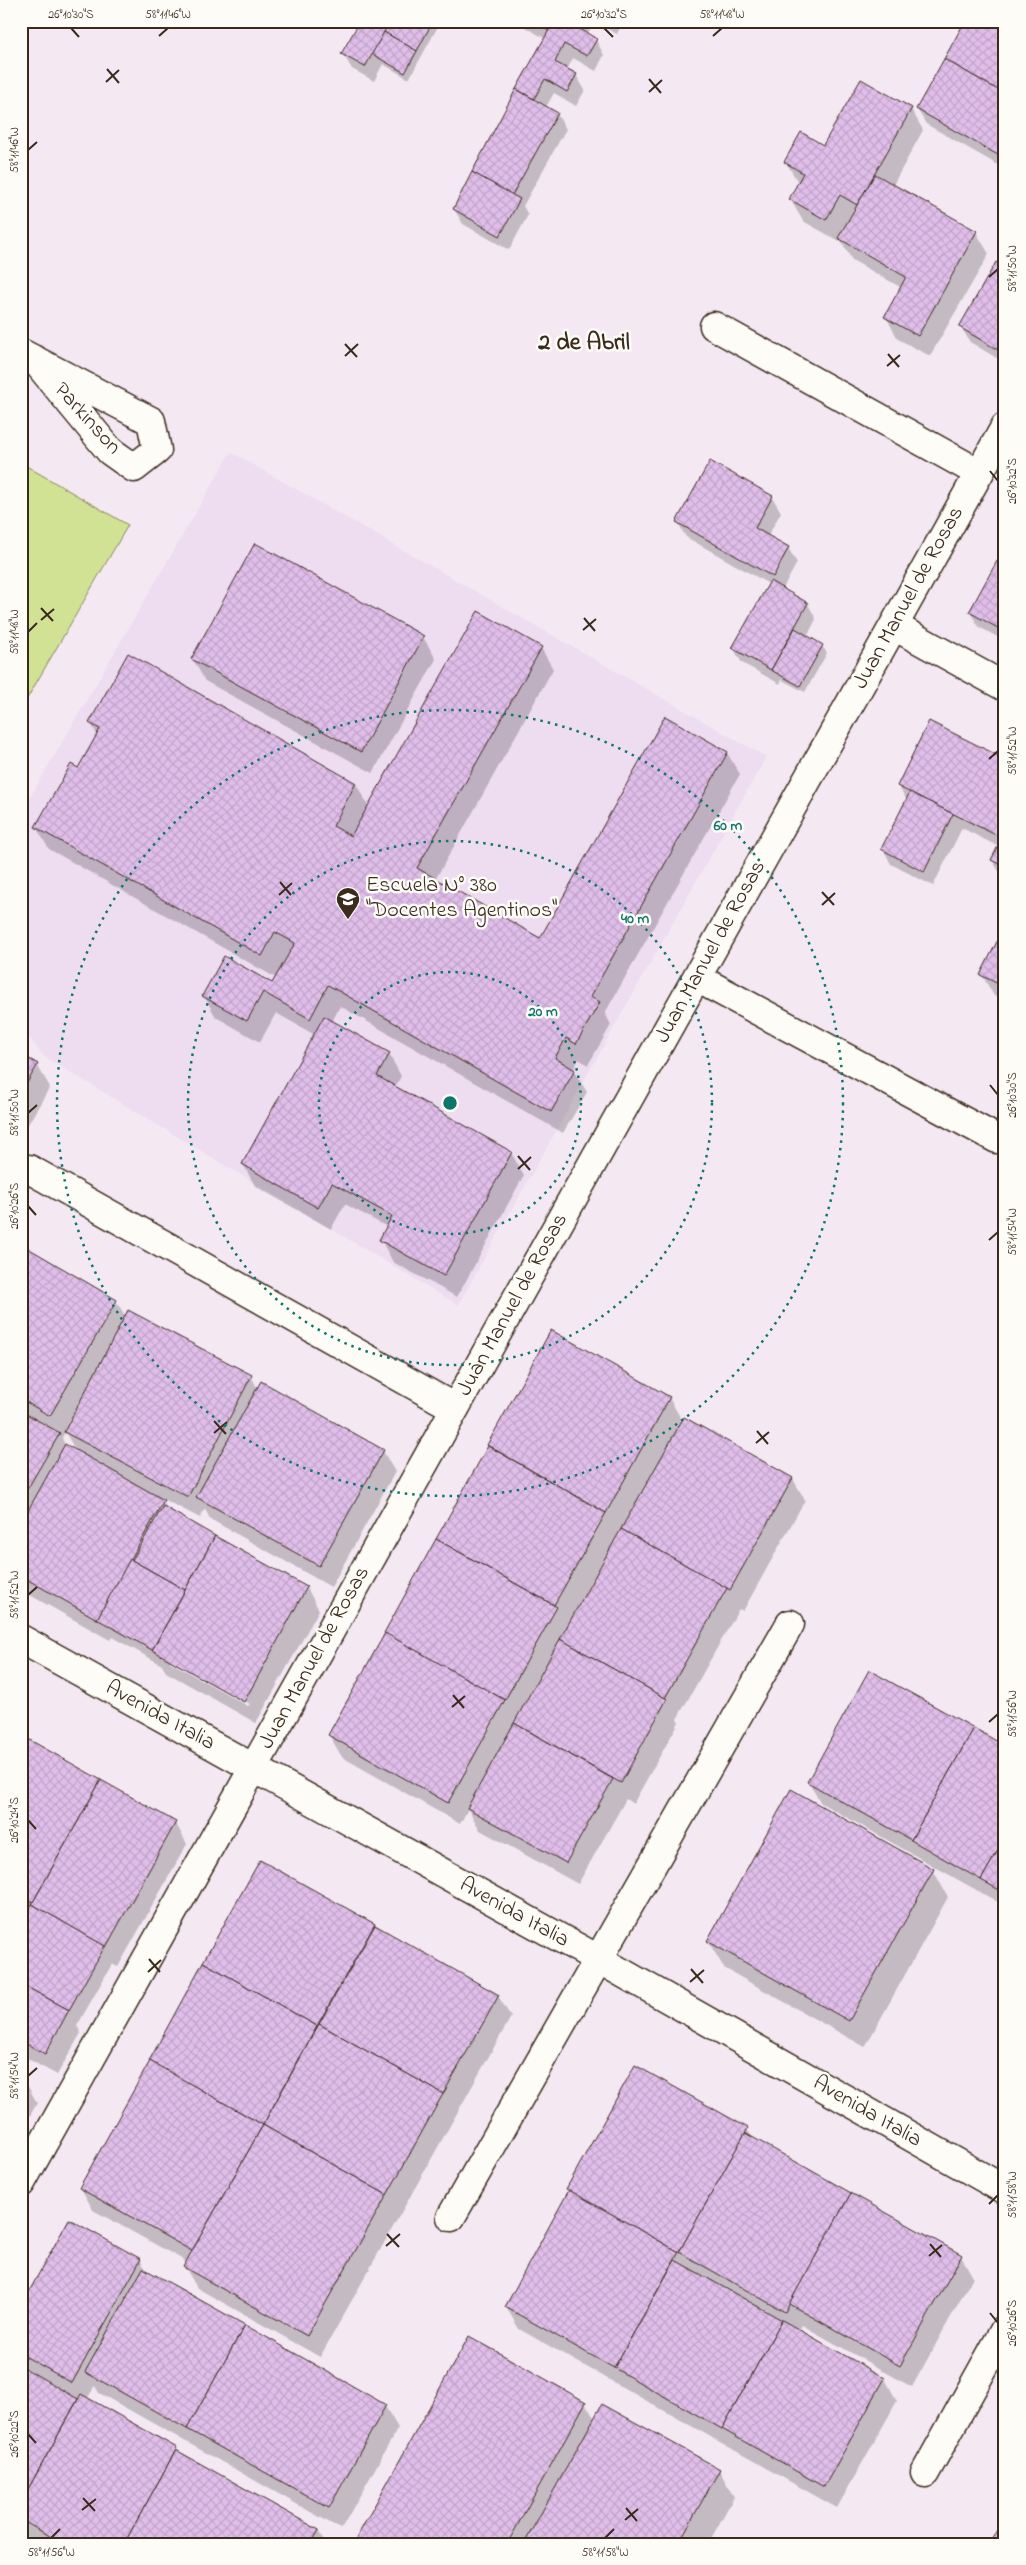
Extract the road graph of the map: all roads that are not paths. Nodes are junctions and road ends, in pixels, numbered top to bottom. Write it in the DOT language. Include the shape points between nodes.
graph roads {
  1 [pos="714,326"];
  2 [pos="1005,426"];
  3 [pos="979,473"];
  4 [pos="894,626"];
  5 [pos="1005,687"];
  6 [pos="697,978"];
  7 [pos="997,1139"];
  8 [pos="29,1169"];
  9 [pos="454,1408"];
  10 [pos="790,1624"];
  11 [pos="21,1640"];
  12 [pos="253,1768"];
  13 [pos="598,1959"];
  14 [pos="21,2183"];
  15 [pos="1005,2190"];
  16 [pos="451,2217"];
  17 [pos="1005,2329"];
  18 [pos="925,2473"];
  1 -- 3 [label="street"];
  2 -- 3 [label="street, Juan Manuel de Rosas"];
  3 -- 4 [label="street, Juan Manuel de Rosas"];
  4 -- 5 [label="street"];
  4 -- 6 [label="street, Juan Manuel de Rosas"];
  6 -- 7 [label="street"];
  6 -- 9 [label="street, Juan Manuel de Rosas"];
  8 -- 9 [label="street"];
  9 -- 12 [label="street, Juan Manuel de Rosas"];
  10 -- 13 [label="street"];
  11 -- 12 [label="street, Avenida Italia"];
  12 -- 13 [label="street, Avenida Italia"];
  12 -- 14 [label="street, Juan Manuel de Rosas"];
  13 -- 15 [label="street, Avenida Italia"];
  13 -- 16 [label="street"];
  17 -- 18 [label="street"];
}
